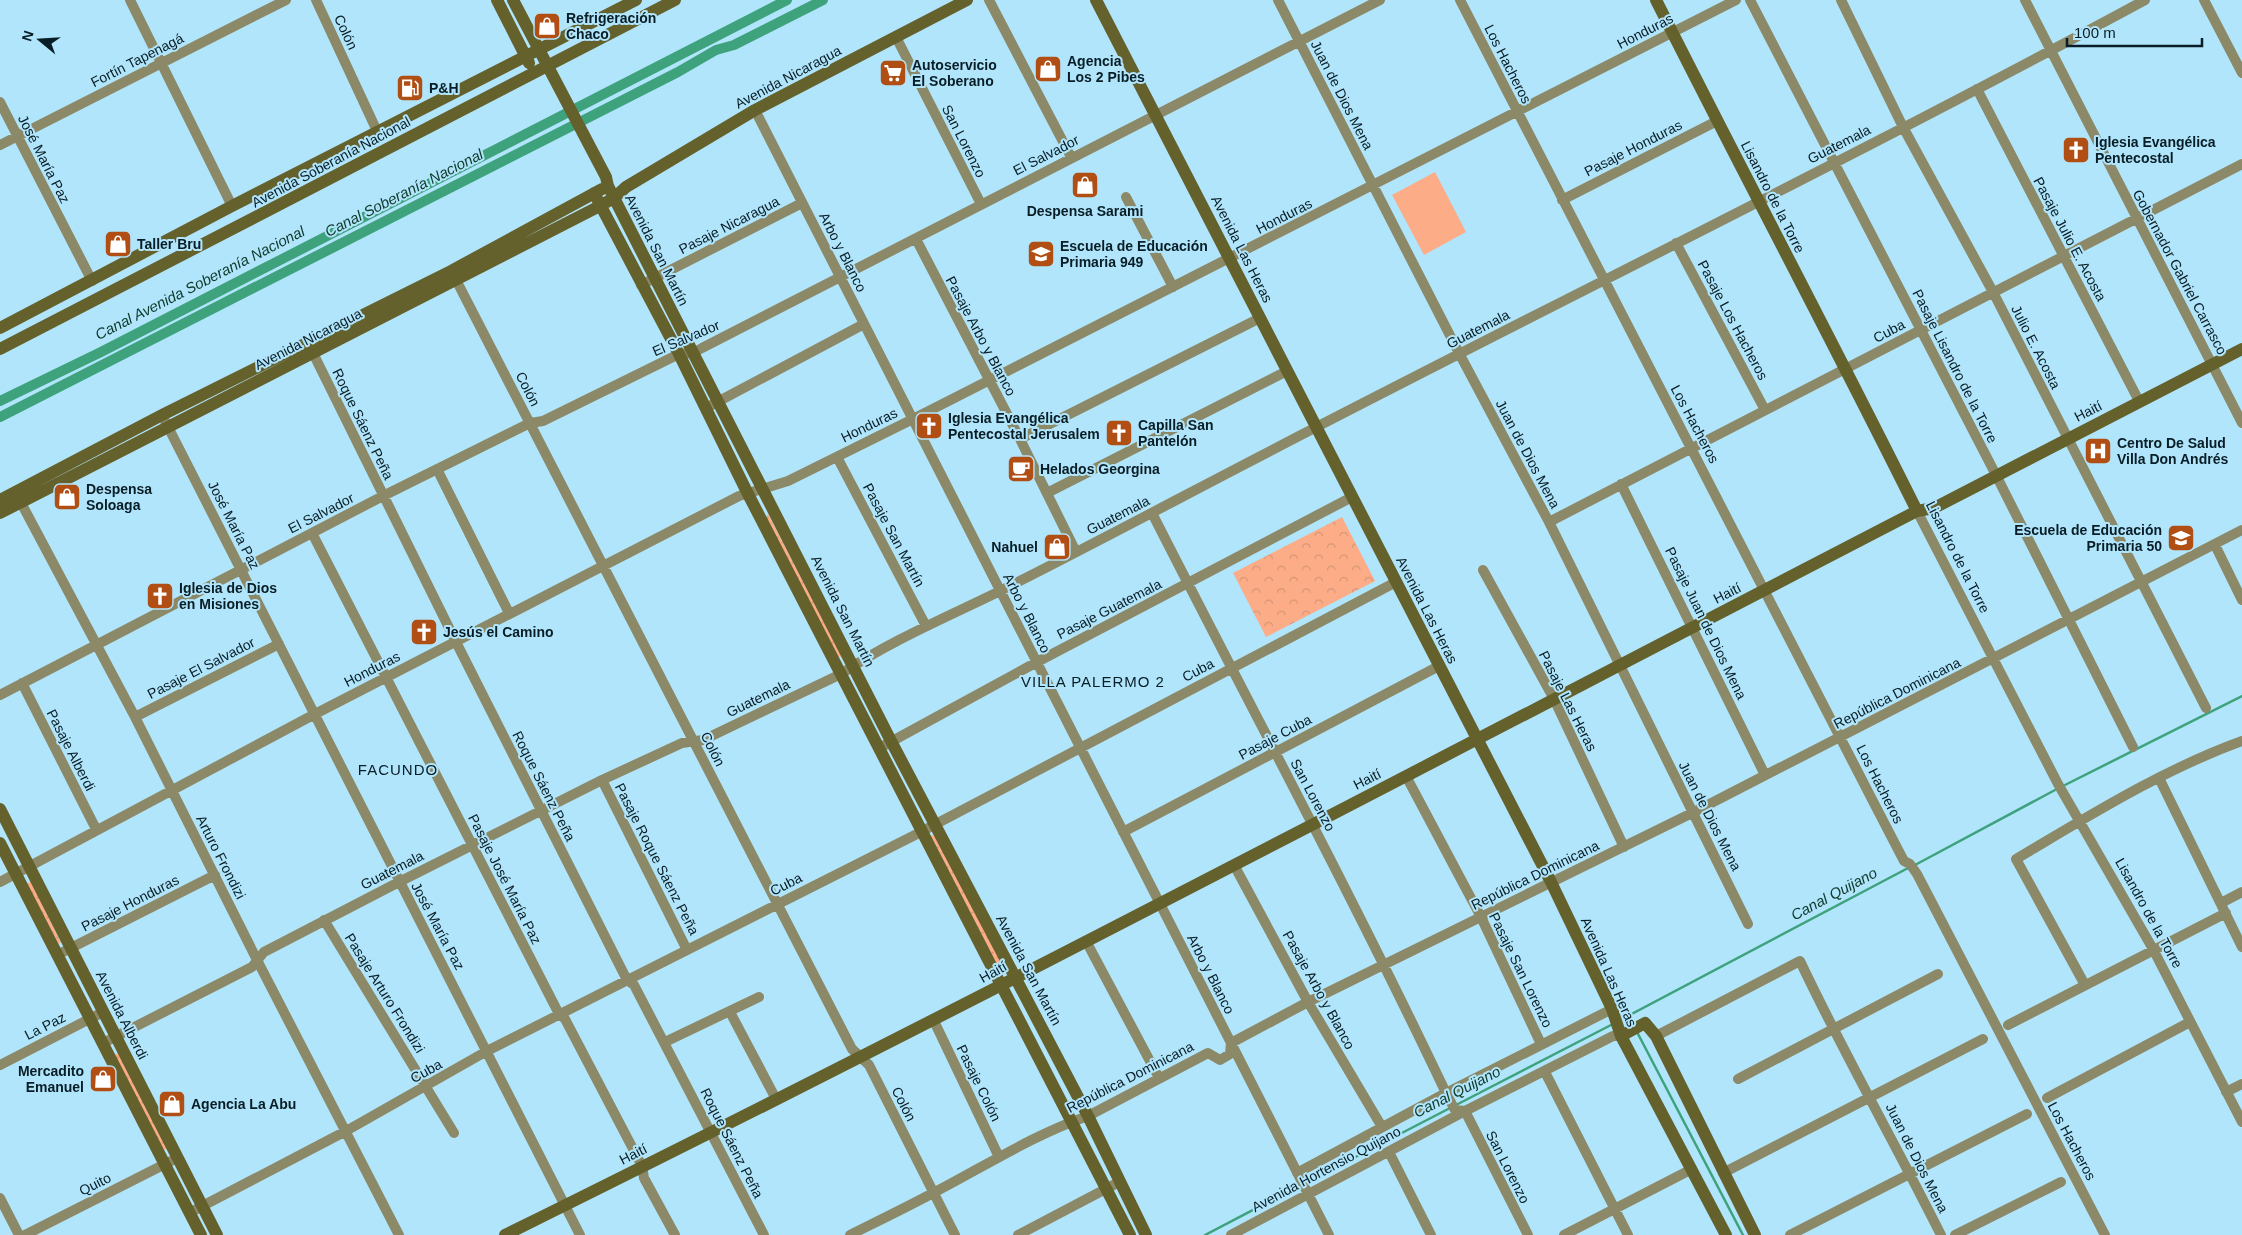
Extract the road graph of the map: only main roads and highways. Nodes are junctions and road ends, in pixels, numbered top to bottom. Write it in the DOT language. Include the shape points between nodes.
graph roads {
  1 [pos="497,0"];
  2 [pos="513,0"];
  3 [pos="636,0"];
  4 [pos="675,0"];
  5 [pos="967,0"];
  6 [pos="1096,0"];
  7 [pos="1656,0"];
  8 [pos="539,49"];
  9 [pos="525,56"];
  10 [pos="548,65"];
  11 [pos="534,72"];
  12 [pos="608,186"];
  13 [pos="626,187"];
  14 [pos="594,193"];
  15 [pos="614,198"];
  16 [pos="601,205"];
  17 [pos="453,275"];
  18 [pos="0,328"];
  19 [pos="311,348"];
  20 [pos="2242,349"];
  21 [pos="0,350"];
  22 [pos="18,497"];
  23 [pos="0,500"];
  24 [pos="1917,511"];
  25 [pos="0,513"];
  26 [pos="1477,739"];
  27 [pos="0,809"];
  28 [pos="0,843"];
  29 [pos="1016,976"];
  30 [pos="1002,984"];
  31 [pos="1621,1036"];
  32 [pos="200,1235"];
  33 [pos="217,1235"];
  34 [pos="505,1235"];
  35 [pos="1130,1235"];
  36 [pos="1146,1235"];
  37 [pos="1726,1235"];
  38 [pos="1755,1235"];
  1 -- 9 [label="main road"];
  2 -- 8 [label="main road, Avenida San Martín"];
  3 -- 8 [label="main road, Avenida Soberanía Nacional"];
  4 -- 10 [label="main road, Avenida Soberanía Nacional"];
  5 -- 13 [label="main road, Avenida Nicaragua" via="755,110"];
  6 -- 26 [label="main road, Avenida Las Heras"];
  7 -- 24 [label="main road, Lisandro de la Torre"];
  8 -- 9 [label="main road, Avenida Soberanía Nacional"];
  8 -- 10 [label="main road, Avenida San Martín"];
  9 -- 11 [label="main road"];
  9 -- 18 [label="main road, Avenida Soberanía Nacional"];
  10 -- 11 [label="main road, Avenida Soberanía Nacional"];
  10 -- 12 [label="main road, Avenida San Martín"];
  11 -- 21 [label="main road, Avenida Soberanía Nacional"];
  12 -- 13 [label="main road, Avenida Nicaragua"];
  12 -- 14 [label="main road, Avenida Nicaragua"];
  12 -- 15 [label="main road, Avenida San Martín"];
  13 -- 15 [label="main road, Avenida Nicaragua"];
  14 -- 16 [label="main road, Avenida San Martín"];
  14 -- 17 [label="main road, Avenida Nicaragua"];
  15 -- 16 [label="main road, Avenida Nicaragua"];
  15 -- 29 [label="main road, Avenida San Martín" via="891,741"];
  16 -- 17 [label="main road, Avenida Nicaragua"];
  16 -- 30 [label="main road, Avenida San Martín"];
  17 -- 19 [label="main road, Avenida Nicaragua"];
  19 -- 22 [label="main road, Avenida Nicaragua" via="168,427"];
  19 -- 22 [label="main road, Avenida Nicaragua" via="162,415"];
  20 -- 24 [label="main road, Haití" via="1934,508"];
  22 -- 23 [label="main road, Avenida Nicaragua"];
  22 -- 25 [label="main road, Avenida Nicaragua"];
  24 -- 26 [label="main road, Haití"];
  26 -- 29 [label="main road, Haití"];
  26 -- 31 [label="main road, Avenida Las Heras" via="1551,882 1612,1008"];
  27 -- 33 [label="main road, Avenida Alberdi"];
  28 -- 32 [label="main road"];
  29 -- 30 [label="main road, Haití"];
  29 -- 36 [label="main road, Avenida San Martín"];
  30 -- 34 [label="main road, Haití"];
  30 -- 35 [label="main road, Avenida San Martín"];
  31 -- 37 [label="main road, Avenida Las Heras"];
  31 -- 38 [label="main road, Avenida Las Heras" via="1645,1024 1656,1036"];
}
